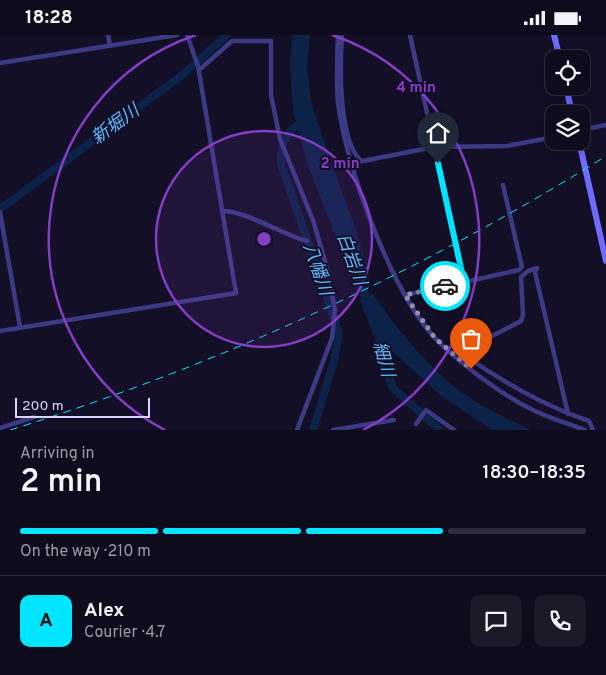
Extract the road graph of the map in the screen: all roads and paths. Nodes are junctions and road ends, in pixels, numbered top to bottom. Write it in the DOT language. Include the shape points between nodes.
graph roads {
  1 [pos="108,35"];
  2 [pos="177,35"];
  3 [pos="187,35"];
  4 [pos="338,35"];
  5 [pos="342,35"];
  6 [pos="410,35"];
  7 [pos="554,35"];
  8 [pos="110,46"];
  9 [pos="558,50"];
  10 [pos="0,63"];
  11 [pos="199,68"];
  12 [pos="606,125"];
  13 [pos="590,128"];
  14 [pos="545,139"];
  15 [pos="434,147"];
  16 [pos="581,150"];
  17 [pos="351,161"];
  18 [pos="361,161"];
  19 [pos="504,185"];
  20 [pos="222,211"];
  21 [pos="1,213"];
  22 [pos="307,241"];
  23 [pos="606,261"];
  24 [pos="464,282"];
  25 [pos="405,295"];
  26 [pos="20,327"];
  27 [pos="0,331"];
  28 [pos="568,414"];
  29 [pos="34,417"];
  30 [pos="394,420"];
  31 [pos="416,424"];
  32 [pos="0,428"];
  33 [pos="298,430"];
  34 [pos="333,430"];
  35 [pos="454,430"];
  36 [pos="585,430"];
  37 [pos="593,430"];
  1 -- 8 [label="street"];
  2 -- 8 [label="street"];
  3 -- 11 [label="street"];
  4 -- 17 [label="street" via="338,105"];
  5 -- 18 [label="street" via="342,106 353,151"];
  6 -- 15 [label="street"];
  7 -- 9 [label="street"];
  8 -- 10 [label="street"];
  11 -- 20 [label="street"];
  11 -- 33 [label="street" via="232,41 270,41 271,95 280,139 310,213 327,268 335,310 332,339"];
  12 -- 13 [label="street"];
  14 -- 15 [label="street" via="507,146"];
  15 -- 18 [label="street"];
  15 -- 24 [label="street"];
  16 -- 23 [label="street"];
  17 -- 18 [label="street"];
  17 -- 25 [label="street" via="368,210"];
  19 -- 24 [label="street" via="522,267"];
  20 -- 22 [label="street" via="233,211 287,236"];
  20 -- 26 [label="street" via="236,293"];
  21 -- 26 [label="street"];
  24 -- 25 [label="street"];
  25 -- 36 [label="street" via="435,338 471,369 532,409"];
  26 -- 27 [label="street"];
  28 -- 28 [label="street" via="535,272 537,268 532,269 521,277 521,321 465,350 465,356 506,383"];
  28 -- 37 [label="street" via="589,421"];
  29 -- 32 [label="street"];
  30 -- 34 [label="street"];
  31 -- 35 [label="street" via="426,409"];
}
